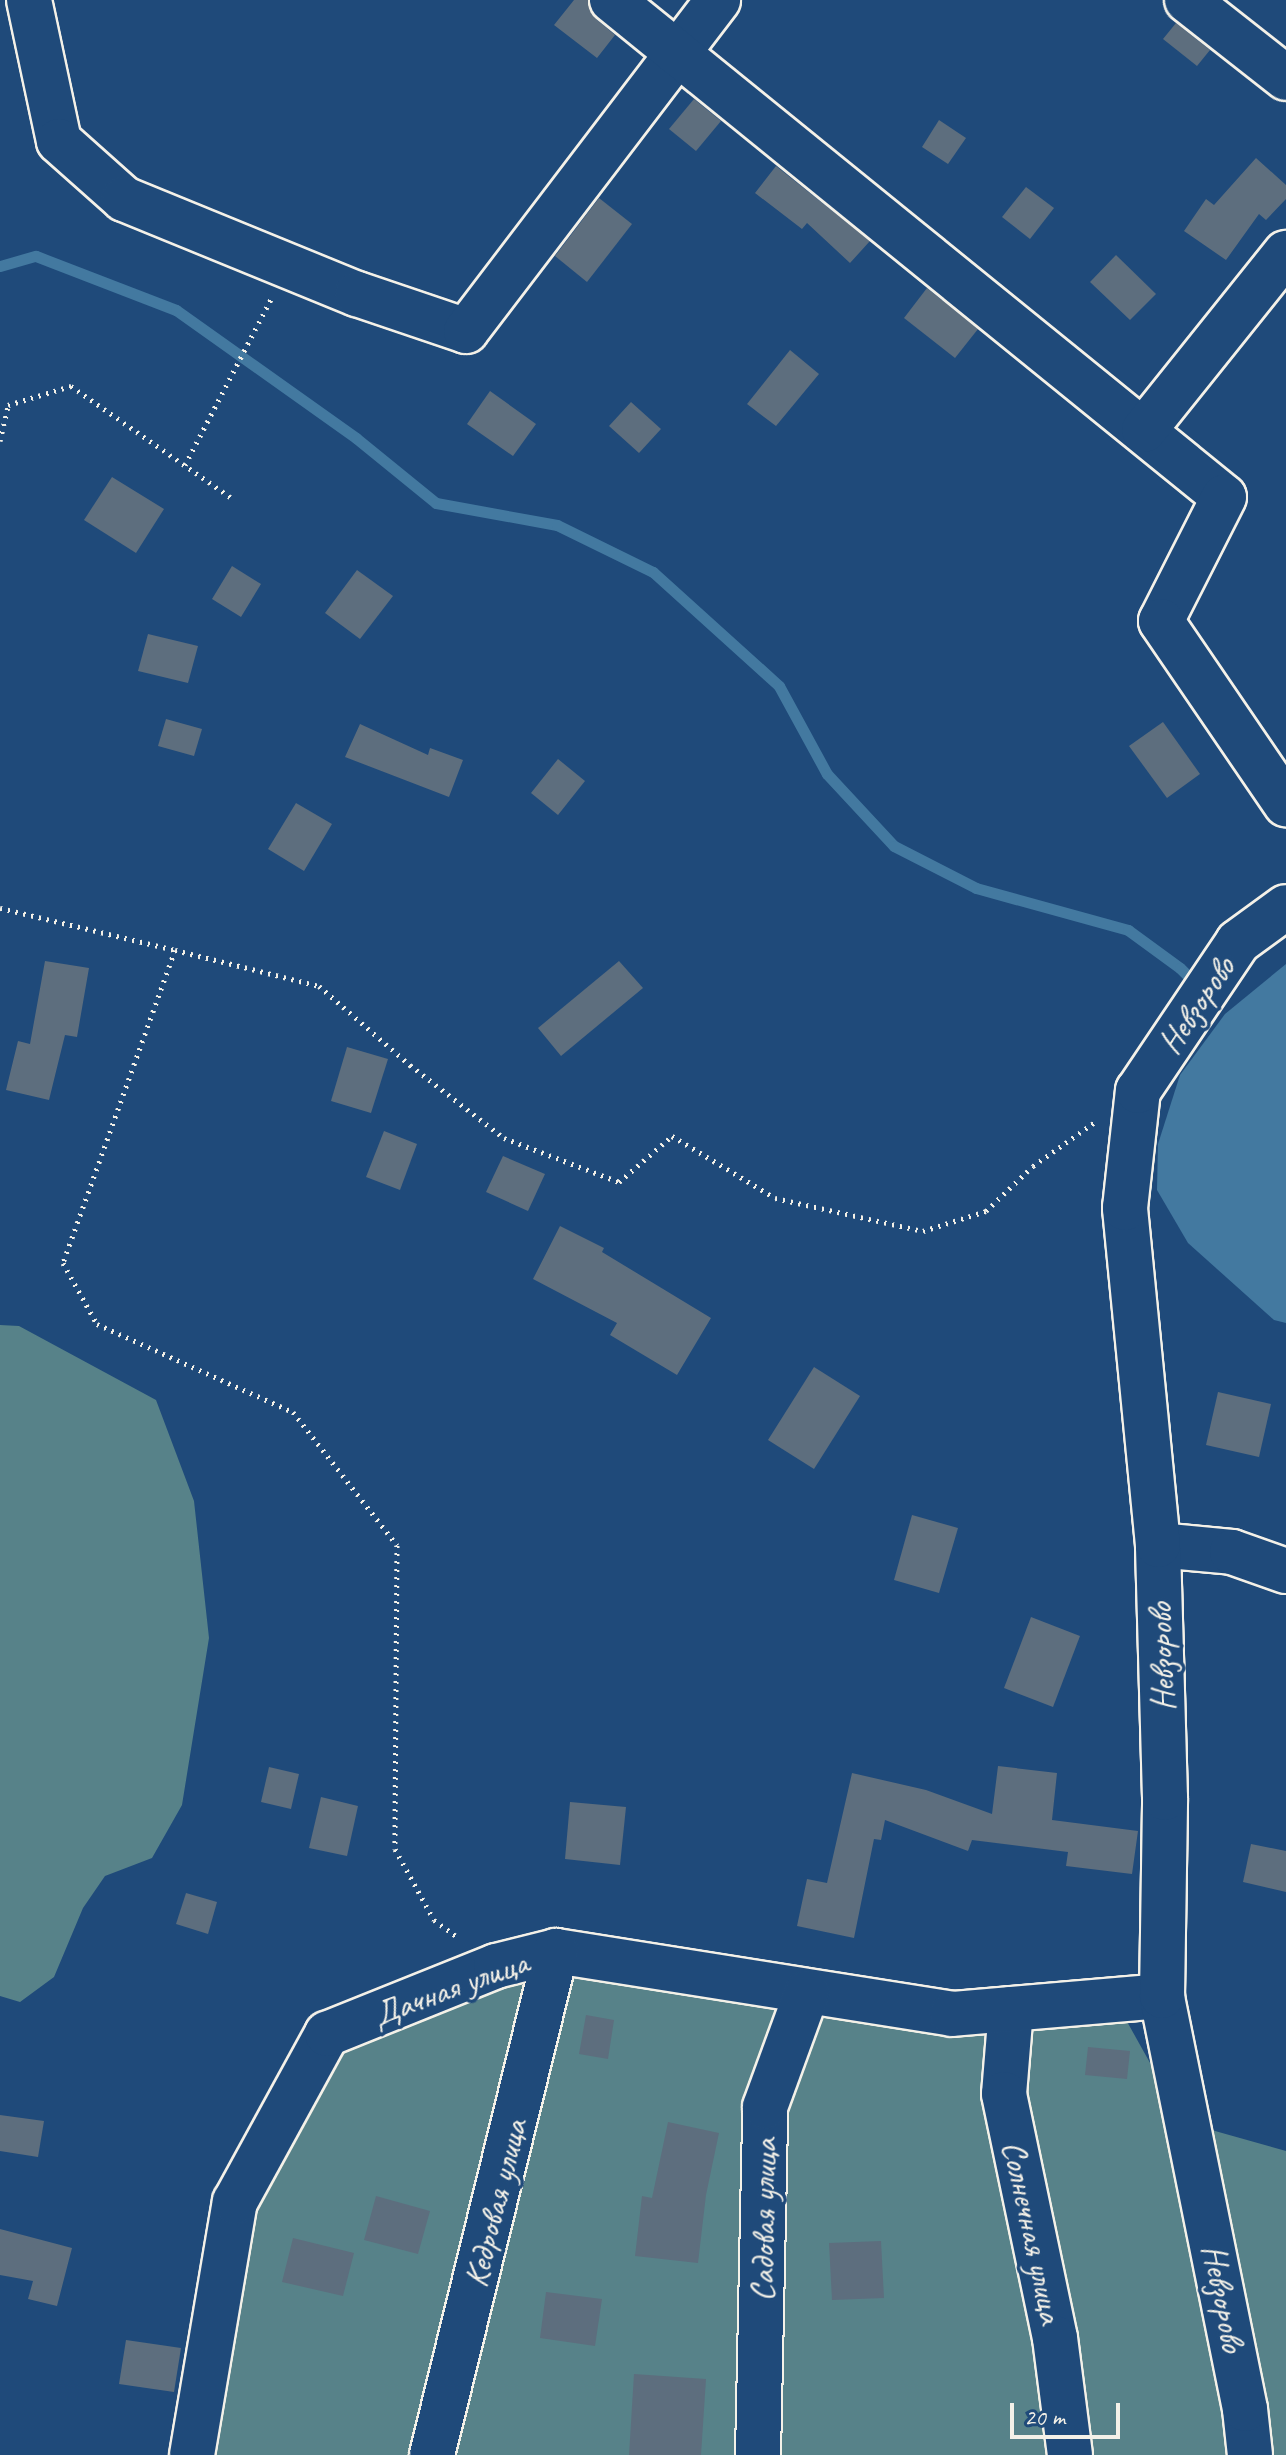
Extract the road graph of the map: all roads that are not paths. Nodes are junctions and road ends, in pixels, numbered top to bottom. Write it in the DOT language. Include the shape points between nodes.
graph roads {
  1 [pos="29,0"];
  2 [pos="612,0"];
  3 [pos="718,0"];
  4 [pos="1187,0"];
  5 [pos="677,53"];
  6 [pos="1286,78"];
  7 [pos="1286,253"];
  8 [pos="1144,430"];
  9 [pos="1286,804"];
  10 [pos="1286,907"];
  11 [pos="1158,1545"];
  12 [pos="1286,1571"];
  13 [pos="556,1951"];
  14 [pos="807,1992"];
  15 [pos="1162,1996"];
  16 [pos="1011,2009"];
  17 [pos="192,2455"];
  18 [pos="432,2455"];
  19 [pos="758,2455"];
  20 [pos="1070,2455"];
  21 [pos="1250,2455"];
  1 -- 5 [label="street" via="59,141 124,199 466,331"];
  2 -- 5 [label="street"];
  3 -- 5 [label="street"];
  4 -- 6 [label="street"];
  5 -- 8 [label="street"];
  7 -- 8 [label="street"];
  8 -- 9 [label="street" via="1224,497 1161,621"];
  10 -- 11 [label="street, Невзорово" via="1238,942 1138,1091 1125,1208"];
  11 -- 12 [label="street" via="1232,1552"];
  11 -- 15 [label="street, Невзорово" via="1165,1798"];
  13 -- 14 [label="street, Дачная улица"];
  13 -- 17 [label="street, Дачная улица" via="496,1966 327,2034 235,2202"];
  13 -- 18 [label="street, Кедровая улица"];
  14 -- 16 [label="street, Дачная улица" via="952,2014"];
  14 -- 19 [label="street, Садовая улица" via="765,2107"];
  15 -- 16 [label="street, Дачная улица"];
  15 -- 21 [label="street, Невзорово"];
  16 -- 20 [label="street, Солнечная улица" via="1004,2094 1055,2338"];
}
